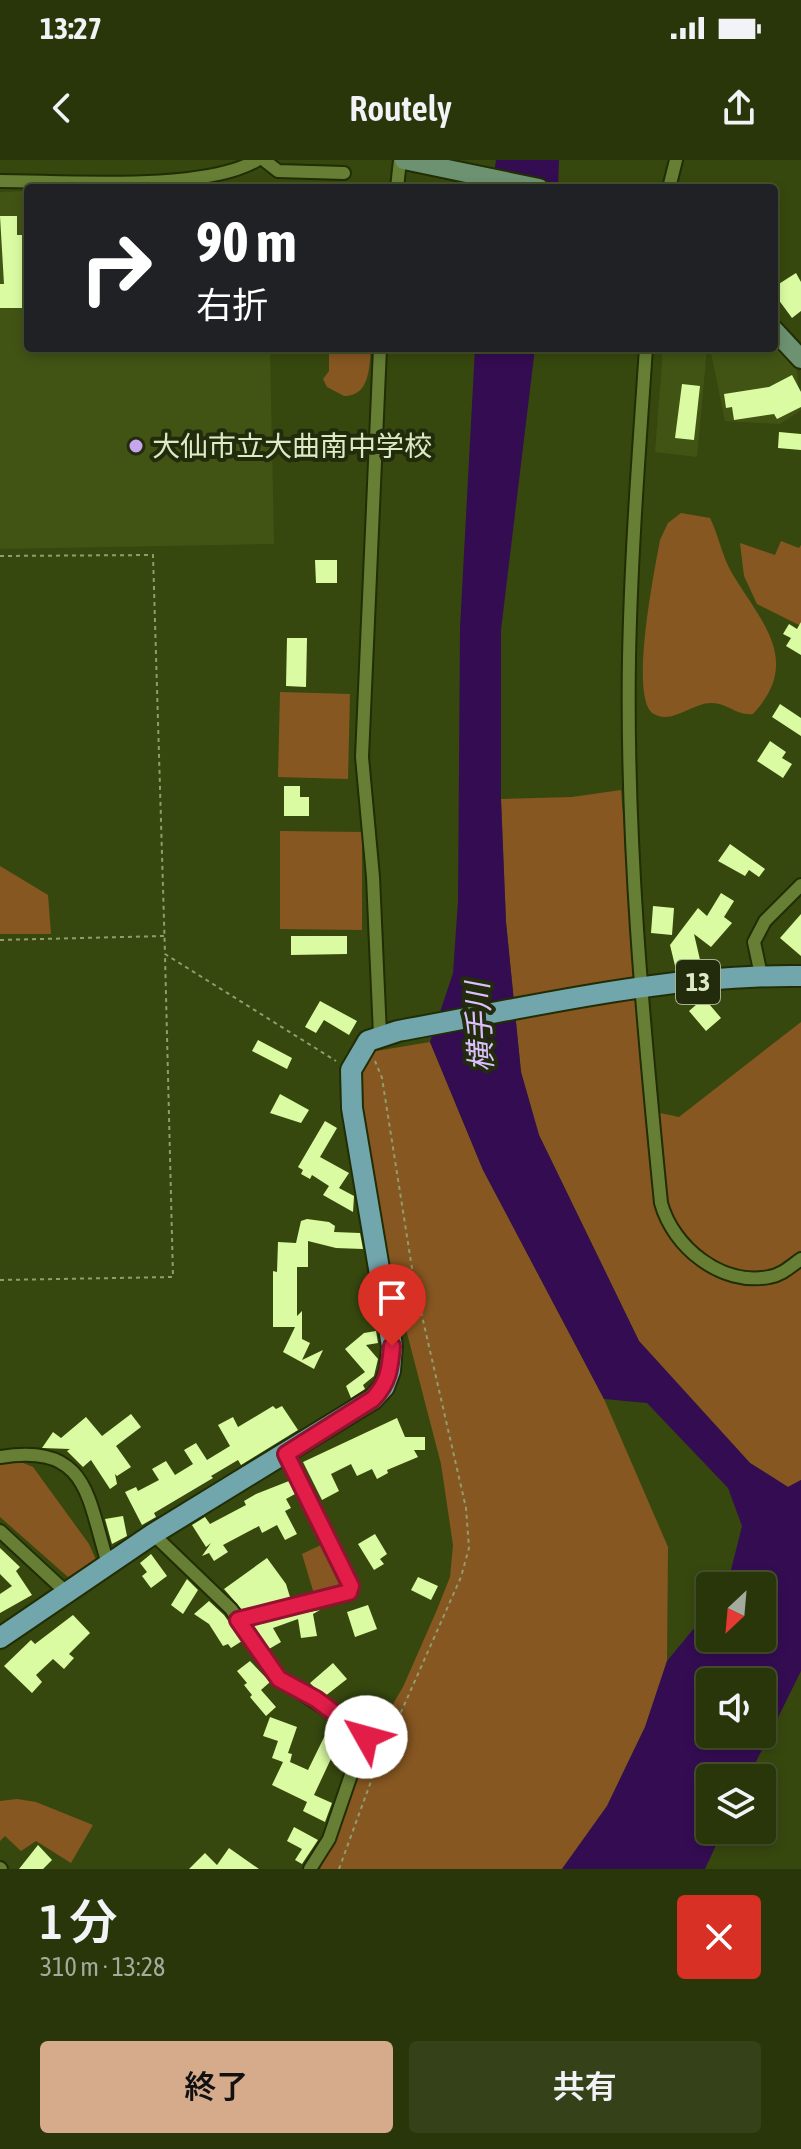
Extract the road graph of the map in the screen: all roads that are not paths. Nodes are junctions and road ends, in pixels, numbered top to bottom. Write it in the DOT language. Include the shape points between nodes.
graph roads {
  1 [pos="257,160"];
  2 [pos="264,160"];
  3 [pos="676,160"];
  4 [pos="407,161"];
  5 [pos="344,173"];
  6 [pos="0,181"];
  7 [pos="398,184"];
  8 [pos="519,184"];
  9 [pos="670,184"];
  10 [pos="778,336"];
  11 [pos="380,352"];
  12 [pos="646,352"];
  13 [pos="801,359"];
  14 [pos="801,885"];
  15 [pos="761,975"];
  16 [pos="801,976"];
  17 [pos="638,988"];
  18 [pos="382,1036"];
  19 [pos="801,1259"];
  20 [pos="286,1454"];
  21 [pos="0,1457"];
  22 [pos="0,1531"];
  23 [pos="153,1534"];
  24 [pos="108,1564"];
  25 [pos="66,1592"];
  26 [pos="284,1608"];
  27 [pos="238,1620"];
  28 [pos="0,1638"];
  29 [pos="310,1869"];
  1 -- 6 [label="street" via="220,176 190,179"];
  2 -- 5 [label="street" via="278,171"];
  3 -- 9 [label="street"];
  4 -- 7 [label="street"];
  4 -- 8 [label="main road"];
  10 -- 13 [label="main road"];
  11 -- 18 [label="street" via="362,757"];
  12 -- 17 [label="street" via="629,659"];
  14 -- 15 [label="street" via="765,921 754,942"];
  15 -- 16 [label="main road, 13"];
  15 -- 17 [label="main road, 13"];
  17 -- 18 [label="main road, 13"];
  17 -- 19 [label="street" via="661,1203 674,1237 713,1266 752,1278 770,1277"];
  18 -- 20 [label="main road" via="351,1070 352,1108 392,1346 390,1371 373,1399"];
  20 -- 23 [label="main road"];
  20 -- 26 [label="street" via="351,1586 346,1595"];
  21 -- 24 [label="street" via="46,1457 70,1466 80,1476"];
  22 -- 25 [label="street"];
  23 -- 24 [label="main road"];
  23 -- 27 [label="street"];
  24 -- 25 [label="main road"];
  25 -- 28 [label="main road"];
  26 -- 27 [label="lane"];
  27 -- 29 [label="street" via="279,1679 365,1734 329,1839"];
}
